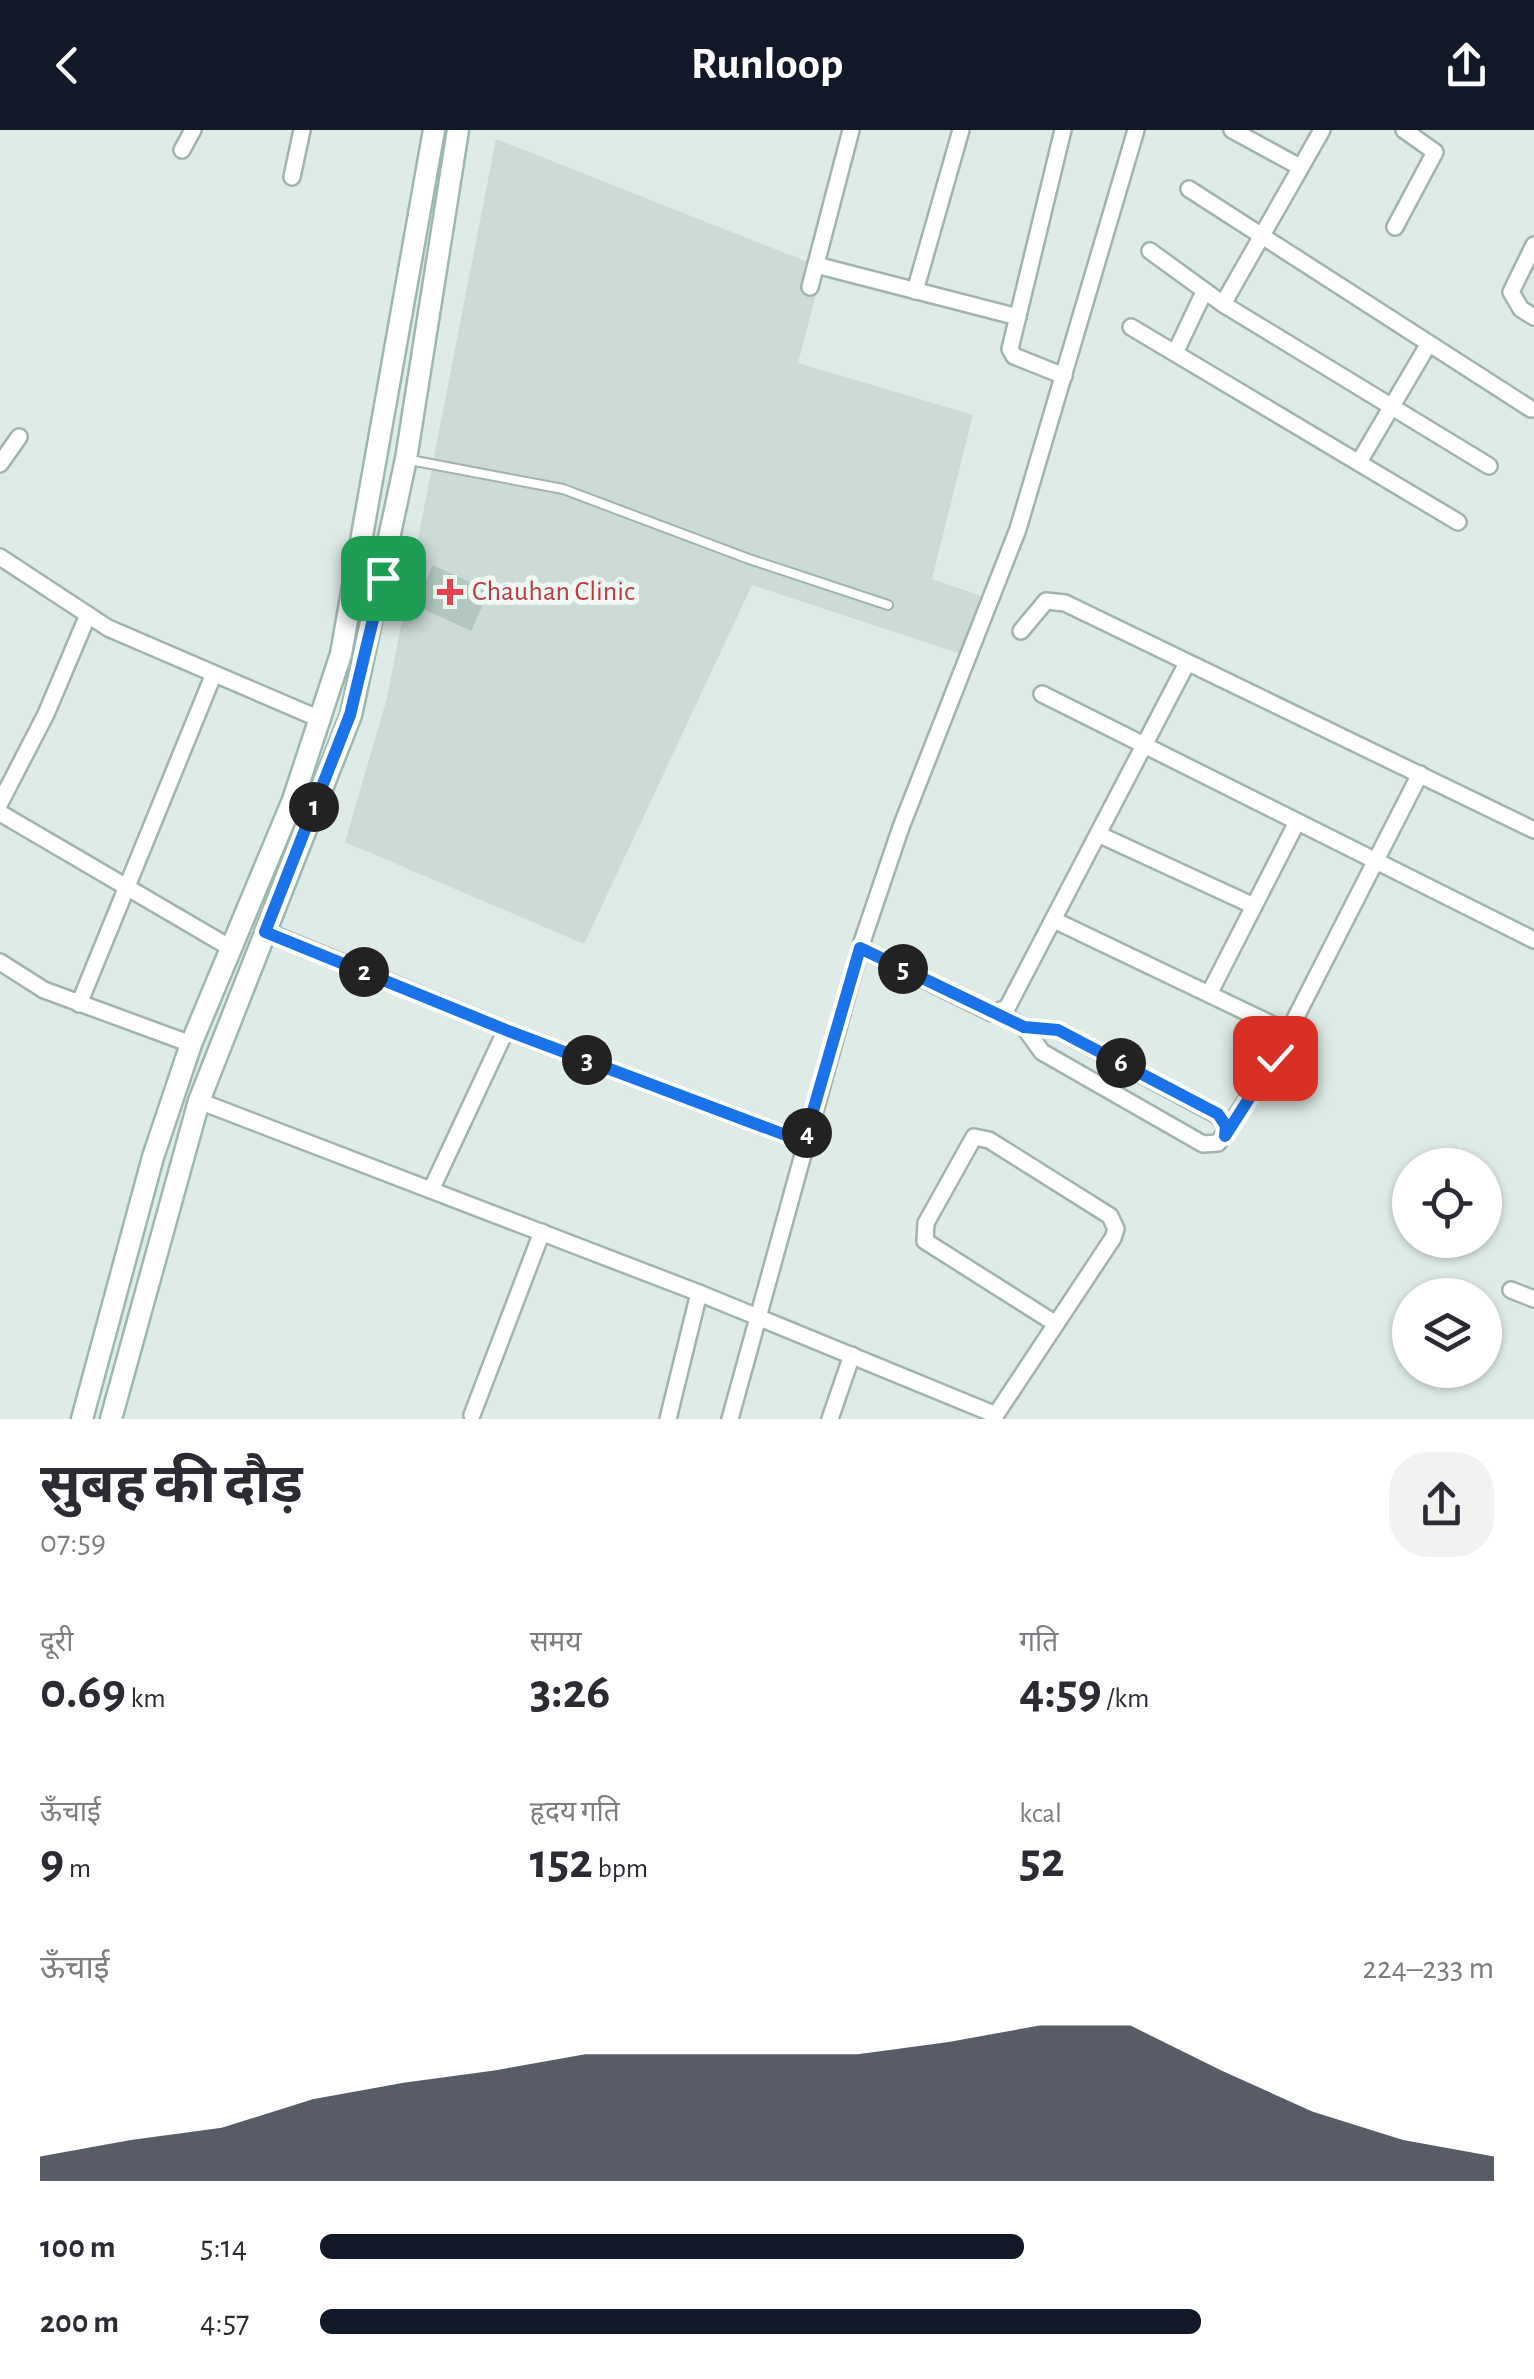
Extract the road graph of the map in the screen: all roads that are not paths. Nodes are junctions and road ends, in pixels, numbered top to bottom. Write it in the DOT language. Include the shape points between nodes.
graph roads {
  1 [pos="193,130"];
  2 [pos="302,130"];
  3 [pos="434,130"];
  4 [pos="458,130"];
  5 [pos="851,130"];
  6 [pos="961,130"];
  7 [pos="1063,130"];
  8 [pos="1136,130"];
  9 [pos="1232,130"];
  10 [pos="1322,130"];
  11 [pos="1404,130"];
  12 [pos="182,150"];
  13 [pos="1300,167"];
  14 [pos="292,177"];
  15 [pos="1189,188"];
  16 [pos="1395,227"];
  17 [pos="1260,233"];
  18 [pos="1534,245"];
  19 [pos="1150,251"];
  20 [pos="816,265"];
  21 [pos="810,287"];
  22 [pos="915,291"];
  23 [pos="1204,292"];
  24 [pos="1223,304"];
  25 [pos="1018,317"];
  26 [pos="1534,317"];
  27 [pos="1131,327"];
  28 [pos="1428,345"];
  29 [pos="1176,351"];
  30 [pos="1064,376"];
  31 [pos="1394,404"];
  32 [pos="1531,408"];
  33 [pos="19,437"];
  34 [pos="406,459"];
  35 [pos="1359,462"];
  36 [pos="0,464"];
  37 [pos="1489,466"];
  38 [pos="1458,522"];
  39 [pos="0,557"];
  40 [pos="888,604"];
  41 [pos="88,615"];
  42 [pos="1021,631"];
  43 [pos="1186,664"];
  44 [pos="213,676"];
  45 [pos="1042,694"];
  46 [pos="322,720"];
  47 [pos="1145,746"];
  48 [pos="1420,774"];
  49 [pos="0,803"];
  50 [pos="0,813"];
  51 [pos="1297,822"];
  52 [pos="1534,830"];
  53 [pos="1100,835"];
  54 [pos="1376,861"];
  55 [pos="126,889"];
  56 [pos="1254,906"];
  57 [pos="1056,921"];
  58 [pos="265,932"];
  59 [pos="1533,937"];
  60 [pos="229,946"];
  61 [pos="860,948"];
  62 [pos="0,962"];
  63 [pos="1209,994"];
  64 [pos="79,1004"];
  65 [pos="999,1014"];
  66 [pos="1024,1027"];
  67 [pos="506,1030"];
  68 [pos="1288,1032"];
  69 [pos="191,1044"];
  70 [pos="199,1101"];
  71 [pos="1225,1136"];
  72 [pos="804,1142"];
  73 [pos="432,1190"];
  74 [pos="542,1232"];
  75 [pos="1511,1290"];
  76 [pos="699,1293"];
  77 [pos="1534,1298"];
  78 [pos="760,1320"];
  79 [pos="1056,1324"];
  80 [pos="852,1355"];
  81 [pos="472,1415"];
  82 [pos="995,1417"];
  83 [pos="82,1419"];
  84 [pos="111,1419"];
  85 [pos="668,1419"];
  86 [pos="730,1419"];
  87 [pos="830,1419"];
  1 -- 12 [label="street"];
  2 -- 14 [label="street"];
  3 -- 46 [label="main road" via="353,593"];
  4 -- 34 [label="main road"];
  5 -- 20 [label="street"];
  6 -- 22 [label="street"];
  7 -- 25 [label="street"];
  8 -- 30 [label="street"];
  9 -- 13 [label="street"];
  10 -- 13 [label="street"];
  11 -- 16 [label="street" via="1435,152"];
  13 -- 17 [label="street"];
  15 -- 17 [label="street"];
  17 -- 24 [label="street"];
  17 -- 28 [label="street"];
  18 -- 26 [label="street" via="1512,292"];
  19 -- 23 [label="street"];
  20 -- 21 [label="street"];
  20 -- 22 [label="street"];
  22 -- 25 [label="street"];
  23 -- 24 [label="street"];
  23 -- 29 [label="street"];
  24 -- 31 [label="street"];
  25 -- 30 [label="street" via="1012,352"];
  27 -- 29 [label="street"];
  28 -- 31 [label="street"];
  28 -- 32 [label="street"];
  29 -- 35 [label="street"];
  30 -- 61 [label="street" via="1018,529"];
  31 -- 35 [label="street"];
  31 -- 37 [label="street"];
  33 -- 36 [label="street"];
  34 -- 40 [label="lane" via="564,489"];
  34 -- 58 [label="main road" via="350,715"];
  35 -- 38 [label="street"];
  39 -- 41 [label="street"];
  41 -- 44 [label="street"];
  41 -- 49 [label="street"];
  42 -- 43 [label="street" via="1046,602 1059,600"];
  43 -- 47 [label="street"];
  43 -- 48 [label="street"];
  44 -- 46 [label="street"];
  44 -- 55 [label="street"];
  45 -- 47 [label="street"];
  46 -- 60 [label="main road"];
  47 -- 51 [label="street"];
  47 -- 53 [label="street"];
  48 -- 52 [label="street"];
  48 -- 54 [label="street"];
  50 -- 55 [label="street"];
  51 -- 54 [label="street"];
  51 -- 56 [label="street"];
  53 -- 56 [label="street"];
  53 -- 57 [label="street"];
  54 -- 59 [label="street"];
  54 -- 68 [label="street"];
  55 -- 60 [label="street"];
  55 -- 64 [label="street"];
  56 -- 63 [label="street"];
  57 -- 63 [label="street"];
  57 -- 65 [label="street" via="1016,999"];
  58 -- 67 [label="street"];
  58 -- 70 [label="main road"];
  60 -- 69 [label="main road"];
  61 -- 65 [label="street"];
  61 -- 72 [label="street"];
  62 -- 64 [label="street"];
  63 -- 68 [label="street"];
  64 -- 69 [label="street"];
  65 -- 66 [label="street"];
  66 -- 71 [label="street" via="1058,1030 1218,1114"];
  66 -- 71 [label="street" via="1042,1052 1203,1144 1218,1144"];
  67 -- 72 [label="street"];
  67 -- 73 [label="street"];
  68 -- 71 [label="street"];
  69 -- 83 [label="main road"];
  70 -- 73 [label="street"];
  70 -- 84 [label="main road"];
  72 -- 78 [label="street"];
  73 -- 74 [label="street"];
  74 -- 76 [label="street"];
  74 -- 81 [label="street"];
  75 -- 77 [label="street"];
  76 -- 78 [label="street"];
  76 -- 85 [label="street"];
  78 -- 80 [label="street"];
  78 -- 86 [label="street"];
  79 -- 79 [label="street" via="925,1241 926,1223 974,1137 989,1140 1115,1224 1113,1238"];
  79 -- 82 [label="street"];
  80 -- 82 [label="street"];
  80 -- 87 [label="street"];
}
